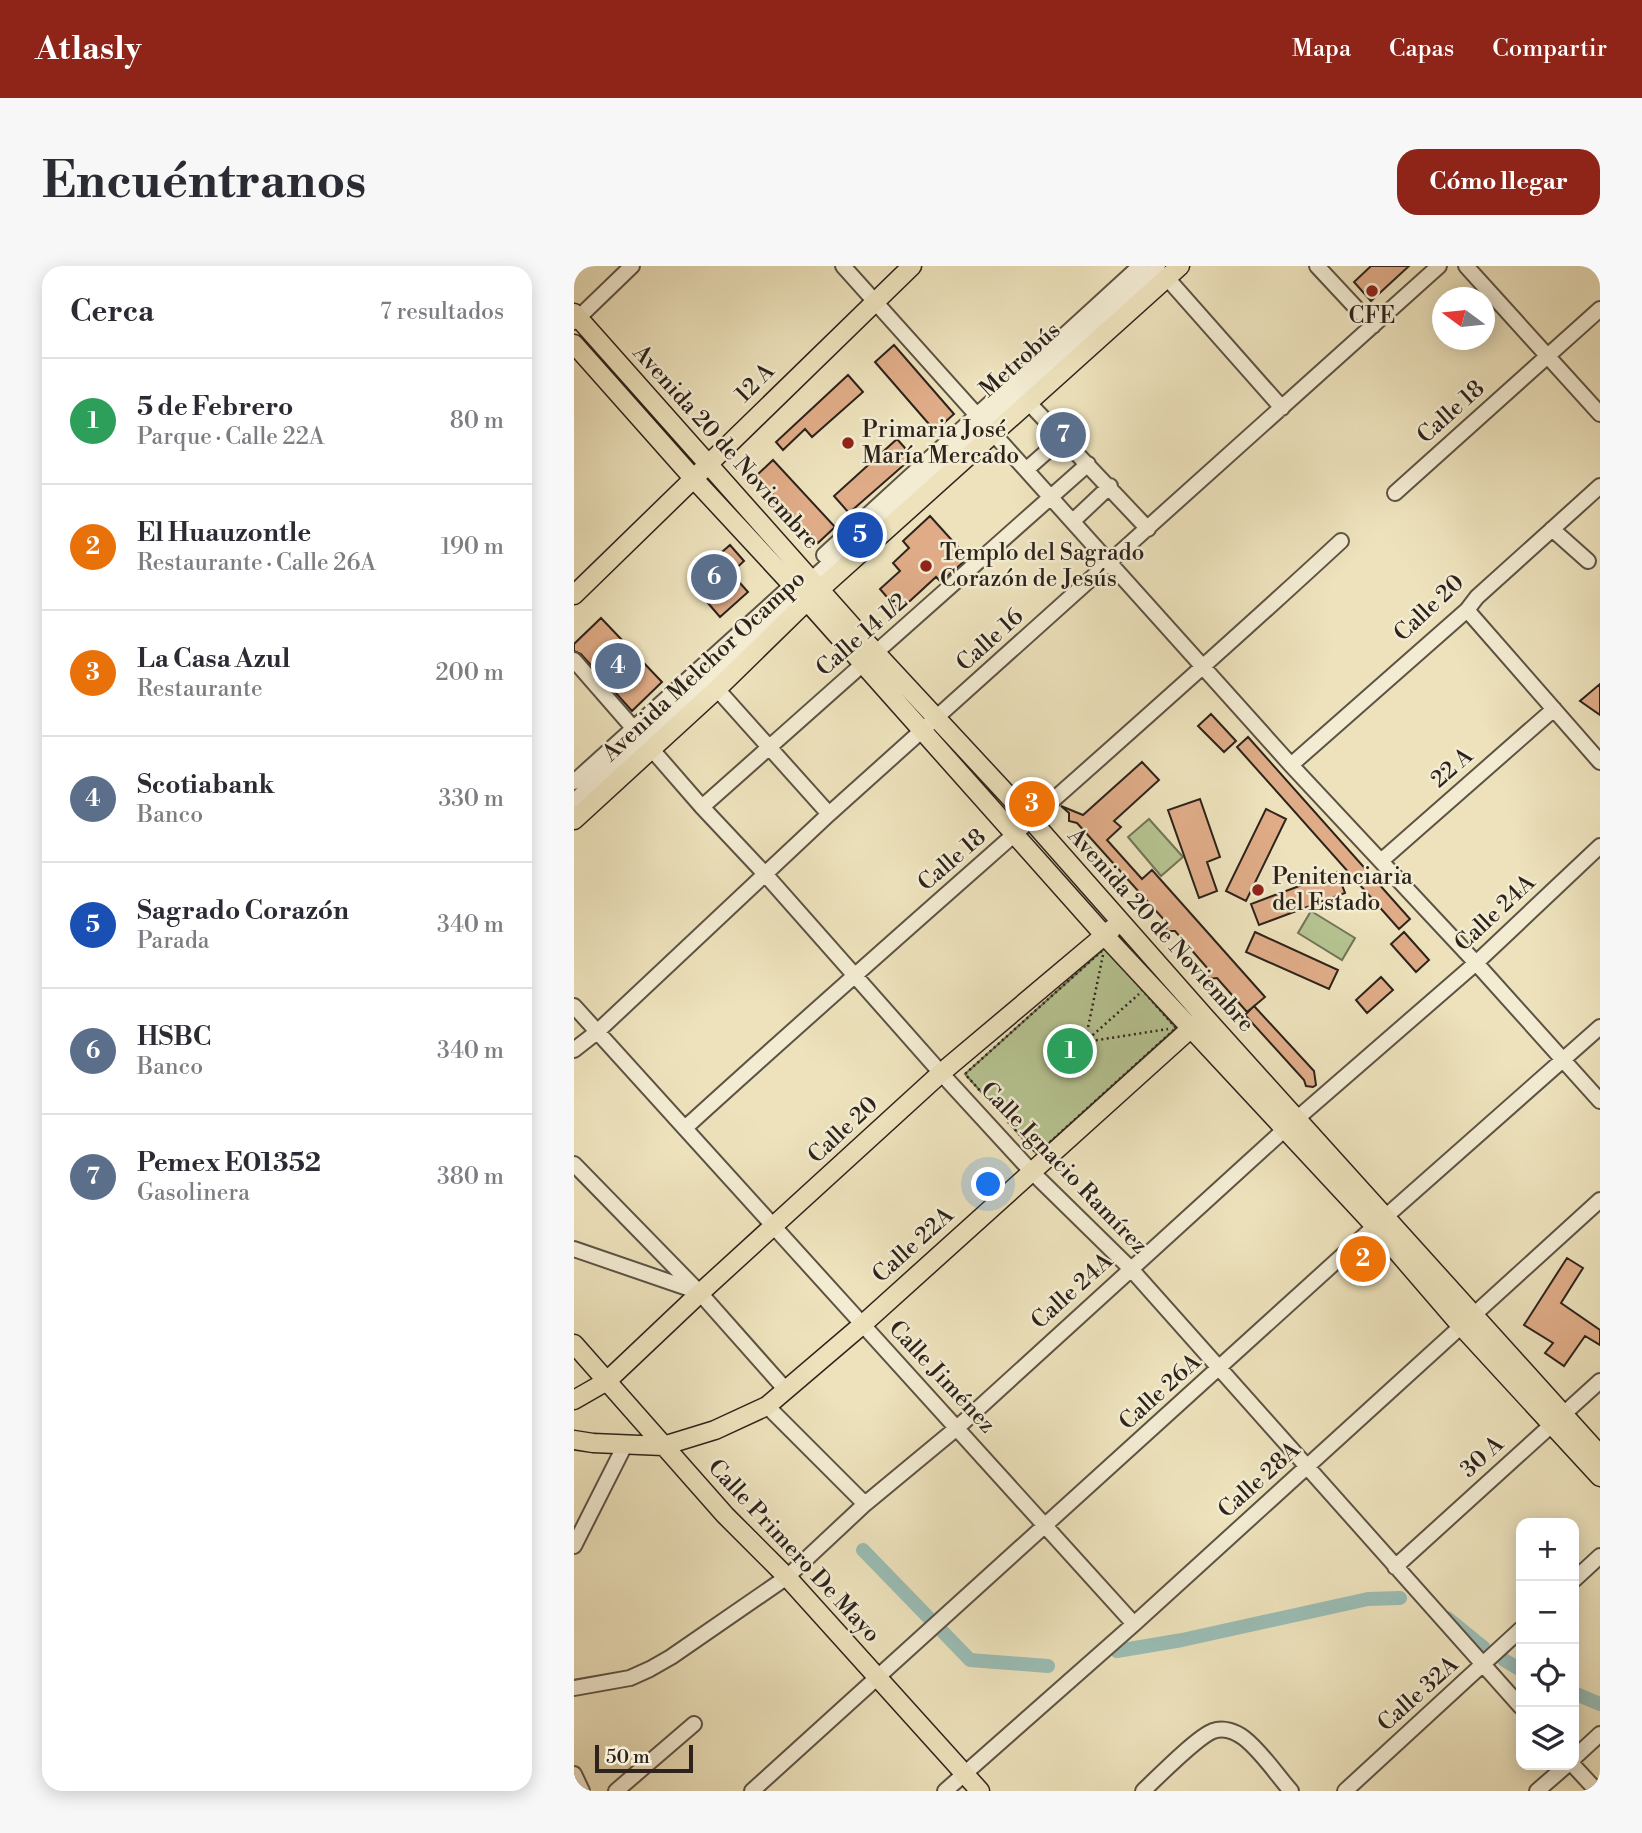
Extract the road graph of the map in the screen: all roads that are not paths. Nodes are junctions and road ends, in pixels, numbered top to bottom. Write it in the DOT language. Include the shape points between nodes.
graph roads {
  1 [pos="632,266"];
  2 [pos="843,266"];
  3 [pos="912,266"];
  4 [pos="1140,266"];
  5 [pos="1317,266"];
  6 [pos="1439,266"];
  7 [pos="1466,266"];
  8 [pos="1168,270"];
  9 [pos="875,300"];
  10 [pos="1600,309"];
  11 [pos="575,317"];
  12 [pos="1373,326"];
  13 [pos="574,344"];
  14 [pos="1547,355"];
  15 [pos="1028,402"];
  16 [pos="1282,408"];
  17 [pos="1600,414"];
  18 [pos="985,423"];
  19 [pos="1062,438"];
  20 [pos="708,464"];
  21 [pos="1088,464"];
  22 [pos="1027,469"];
  23 [pos="693,478"];
  24 [pos="1110,486"];
  25 [pos="1600,486"];
  26 [pos="1395,493"];
  27 [pos="1052,497"];
  28 [pos="1073,521"];
  29 [pos="1148,529"];
  30 [pos="1552,529"];
  31 [pos="1341,541"];
  32 [pos="1588,561"];
  33 [pos="1110,563"];
  34 [pos="805,587"];
  35 [pos="574,595"];
  36 [pos="1467,610"];
  37 [pos="869,659"];
  38 [pos="574,660"];
  39 [pos="1205,667"];
  40 [pos="717,689"];
  41 [pos="1554,709"];
  42 [pos="930,725"];
  43 [pos="643,738"];
  44 [pos="771,747"];
  45 [pos="1600,762"];
  46 [pos="1291,765"];
  47 [pos="574,782"];
  48 [pos="574,801"];
  49 [pos="702,807"];
  50 [pos="829,814"];
  51 [pos="574,820"];
  52 [pos="1032,821"];
  53 [pos="1016,835"];
  54 [pos="1600,846"];
  55 [pos="1381,861"];
  56 [pos="765,874"];
  57 [pos="1120,922"];
  58 [pos="1105,942"];
  59 [pos="1476,962"];
  60 [pos="853,975"];
  61 [pos="574,1006"];
  62 [pos="1190,1024"];
  63 [pos="1600,1027"];
  64 [pos="597,1032"];
  65 [pos="574,1050"];
  66 [pos="1562,1060"];
  67 [pos="941,1073"];
  68 [pos="1600,1101"];
  69 [pos="1291,1124"];
  70 [pos="685,1128"];
  71 [pos="574,1164"];
  72 [pos="1031,1171"];
  73 [pos="1600,1200"];
  74 [pos="1380,1222"];
  75 [pos="774,1227"];
  76 [pos="574,1249"];
  77 [pos="1131,1269"];
  78 [pos="700,1293"];
  79 [pos="1467,1320"];
  80 [pos="862,1325"];
  81 [pos="574,1344"];
  82 [pos="1219,1370"];
  83 [pos="607,1381"];
  84 [pos="1600,1381"];
  85 [pos="786,1390"];
  86 [pos="574,1400"];
  87 [pos="767,1406"];
  88 [pos="1557,1419"];
  89 [pos="958,1427"];
  90 [pos="574,1440"];
  91 [pos="625,1445"];
  92 [pos="663,1446"];
  93 [pos="1600,1455"];
  94 [pos="1306,1467"];
  95 [pos="1600,1477"];
  96 [pos="865,1504"];
  97 [pos="1045,1525"];
  98 [pos="574,1546"];
  99 [pos="1600,1556"];
  100 [pos="1395,1567"];
  101 [pos="1579,1575"];
  102 [pos="787,1577"];
  103 [pos="1134,1624"];
  104 [pos="1516,1634"];
  105 [pos="1483,1665"];
  106 [pos="878,1676"];
  107 [pos="574,1688"];
  108 [pos="1516,1701"];
  109 [pos="694,1724"];
  110 [pos="1600,1734"];
  111 [pos="1579,1753"];
  112 [pos="1561,1770"];
  113 [pos="1578,1770"];
  114 [pos="574,1774"];
  115 [pos="964,1774"];
  116 [pos="582,1791"];
  117 [pos="616,1791"];
  118 [pos="752,1791"];
  119 [pos="946,1791"];
  120 [pos="980,1791"];
  121 [pos="1143,1791"];
  122 [pos="1291,1791"];
  123 [pos="1345,1791"];
  124 [pos="1537,1791"];
  125 [pos="1597,1791"];
  1 -- 11 [label="street"];
  2 -- 9 [label="street"];
  3 -- 9 [label="main road, 12 A"];
  4 -- 18 [label="street, Avenida Melchor Ocampo"];
  5 -- 12 [label="street"];
  6 -- 12 [label="street, Calle 16"];
  7 -- 14 [label="street"];
  8 -- 15 [label="main road, Avenida Melchor Ocampo"];
  8 -- 16 [label="street"];
  8 -- 18 [label="street, Metrobús"];
  9 -- 18 [label="street"];
  9 -- 20 [label="main road, 12 A"];
  10 -- 14 [label="street, Calle 18"];
  11 -- 20 [label="main road, Avenida 20 de Noviembre"];
  12 -- 16 [label="street, Calle 16"];
  13 -- 23 [label="main road, Avenida 20 de Noviembre"];
  14 -- 17 [label="street"];
  14 -- 26 [label="street, Calle 18"];
  15 -- 18 [label="main road, Avenida Melchor Ocampo"];
  15 -- 19 [label="street"];
  16 -- 29 [label="street, Calle 16"];
  18 -- 22 [label="street"];
  18 -- 34 [label="main road, Avenida Melchor Ocampo"];
  18 -- 34 [label="street, Avenida Melchor Ocampo"];
  19 -- 21 [label="street"];
  19 -- 22 [label="street"];
  20 -- 23 [label="main road, 12 A"];
  20 -- 34 [label="main road, Avenida 20 de Noviembre"];
  21 -- 24 [label="street"];
  21 -- 27 [label="street, Calle 14 1/2"];
  22 -- 27 [label="street"];
  23 -- 34 [label="main road, Avenida 20 de Noviembre"];
  23 -- 35 [label="main road, 12 A"];
  24 -- 28 [label="street"];
  24 -- 29 [label="street"];
  25 -- 30 [label="street, Calle 20"];
  27 -- 28 [label="street"];
  27 -- 37 [label="street, Calle 14 1/2"];
  28 -- 33 [label="street"];
  29 -- 33 [label="street, Calle 16"];
  30 -- 32 [label="street"];
  30 -- 36 [label="street, Calle 20"];
  31 -- 39 [label="street, Calle 18"];
  33 -- 39 [label="street"];
  33 -- 42 [label="street, Calle 16"];
  34 -- 37 [label="main road, Avenida 20 de Noviembre"];
  34 -- 40 [label="main road, Avenida Melchor Ocampo"];
  34 -- 43 [label="street, Avenida Melchor Ocampo"];
  36 -- 41 [label="street"];
  36 -- 46 [label="street, Calle 20"];
  37 -- 42 [label="main road, Avenida 20 de Noviembre"];
  37 -- 44 [label="street, Calle 14 1/2"];
  38 -- 43 [label="street, Calle Ignacio Ramírez"];
  39 -- 46 [label="street"];
  39 -- 52 [label="street, Calle 18"];
  40 -- 43 [label="main road, Avenida Melchor Ocampo"];
  40 -- 44 [label="street"];
  41 -- 45 [label="street"];
  41 -- 55 [label="street, 22 A"];
  42 -- 50 [label="street, Calle 16"];
  42 -- 52 [label="main road, Avenida 20 de Noviembre"];
  42 -- 53 [label="main road, Avenida 20 de Noviembre"];
  43 -- 47 [label="street, Avenida Melchor Ocampo"];
  43 -- 48 [label="street"];
  43 -- 49 [label="street, Calle Ignacio Ramírez"];
  43 -- 51 [label="main road, Avenida Melchor Ocampo"];
  44 -- 49 [label="street, Calle 14 1/2"];
  44 -- 50 [label="street"];
  46 -- 55 [label="street"];
  49 -- 56 [label="street, Calle Ignacio Ramírez"];
  50 -- 56 [label="street, Calle 16"];
  52 -- 53 [label="street, Calle 18"];
  52 -- 57 [label="main road, Avenida 20 de Noviembre"];
  53 -- 58 [label="main road, Avenida 20 de Noviembre"];
  53 -- 60 [label="street, Calle 18"];
  54 -- 59 [label="street, Calle 24A"];
  55 -- 59 [label="street"];
  56 -- 60 [label="street, Calle Ignacio Ramírez"];
  56 -- 64 [label="street, Calle 16"];
  57 -- 58 [label="main road, Calle 20"];
  57 -- 62 [label="main road, Avenida 20 de Noviembre"];
  58 -- 62 [label="main road, Avenida 20 de Noviembre"];
  58 -- 67 [label="main road, Calle 20"];
  59 -- 66 [label="street"];
  59 -- 69 [label="street, Calle 24A"];
  60 -- 67 [label="street, Calle Ignacio Ramírez"];
  60 -- 70 [label="street, Calle 18"];
  61 -- 64 [label="street, Calle Jiménez"];
  62 -- 69 [label="main road, Avenida 20 de Noviembre"];
  62 -- 72 [label="main road, Calle 22A"];
  63 -- 66 [label="street, Calle 26A"];
  64 -- 65 [label="street, Calle 16"];
  64 -- 70 [label="street, Calle Jiménez"];
  66 -- 68 [label="street"];
  66 -- 74 [label="street, Calle 26A"];
  67 -- 72 [label="street, Calle Ignacio Ramírez"];
  67 -- 75 [label="main road, Calle 20"];
  69 -- 74 [label="main road, Avenida 20 de Noviembre"];
  69 -- 77 [label="street, Calle 24A"];
  70 -- 75 [label="street, Calle Jiménez"];
  71 -- 78 [label="street"];
  72 -- 77 [label="street, Calle Ignacio Ramírez"];
  72 -- 80 [label="main road, Calle 22A"];
  73 -- 79 [label="street, Calle 28A"];
  74 -- 79 [label="main road, Avenida 20 de Noviembre"];
  74 -- 82 [label="street, Calle 26A"];
  75 -- 78 [label="main road, Calle 20"];
  75 -- 80 [label="street, Calle Jiménez"];
  76 -- 78 [label="street"];
  77 -- 82 [label="street, Calle Ignacio Ramírez"];
  77 -- 89 [label="street, Calle 24A"];
  78 -- 83 [label="main road, Calle 20"];
  78 -- 85 [label="street"];
  79 -- 88 [label="main road, Avenida 20 de Noviembre"];
  79 -- 94 [label="street, Calle 28A"];
  80 -- 85 [label="main road, Calle 22A"];
  80 -- 89 [label="street, Calle Jiménez"];
  81 -- 83 [label="main road, Calle Primero De Mayo"];
  82 -- 94 [label="street, Calle Ignacio Ramírez"];
  82 -- 97 [label="street, Calle 26A"];
  83 -- 86 [label="main road, Calle 20"];
  83 -- 92 [label="main road, Calle Primero De Mayo"];
  84 -- 88 [label="street, 30 A"];
  85 -- 87 [label="main road, Calle 22A"];
  87 -- 92 [label="main road, Calle 22A" via="715,1430"];
  87 -- 96 [label="street"];
  88 -- 93 [label="main road, Avenida 20 de Noviembre"];
  88 -- 95 [label="main road, Avenida 20 de Noviembre"];
  88 -- 100 [label="street, 30 A"];
  89 -- 96 [label="street, Calle 24A"];
  89 -- 97 [label="street, Calle Jiménez"];
  90 -- 91 [label="main road, Calle 22A"];
  91 -- 92 [label="main road, Calle 22A"];
  91 -- 98 [label="street"];
  92 -- 102 [label="main road, Calle Primero De Mayo"];
  94 -- 100 [label="street, Calle Ignacio Ramírez"];
  94 -- 103 [label="street, Calle 28A"];
  96 -- 102 [label="street, Calle 24A"];
  97 -- 103 [label="street, Calle Jiménez"];
  97 -- 106 [label="street, Calle 26A"];
  99 -- 101 [label="street"];
  100 -- 105 [label="street, Calle Ignacio Ramírez"];
  102 -- 106 [label="main road, Calle Primero De Mayo"];
  102 -- 107 [label="street, Calle 24A" via="650,1669 630,1678"];
  103 -- 115 [label="street, Calle 28A"];
  104 -- 105 [label="street, Calle 32A"];
  105 -- 108 [label="street, Calle Ignacio Ramírez"];
  105 -- 123 [label="street, Calle 32A"];
  106 -- 115 [label="main road, Calle Primero De Mayo"];
  106 -- 118 [label="street, Calle 26A"];
  109 -- 117 [label="street"];
  110 -- 111 [label="street"];
  112 -- 124 [label="street"];
  113 -- 125 [label="street"];
  114 -- 116 [label="street"];
  115 -- 119 [label="street, Calle 28A"];
  115 -- 120 [label="main road, Calle Primero De Mayo"];
  121 -- 122 [label="street" via="1213,1731 1233,1731 1245,1739"];
}
